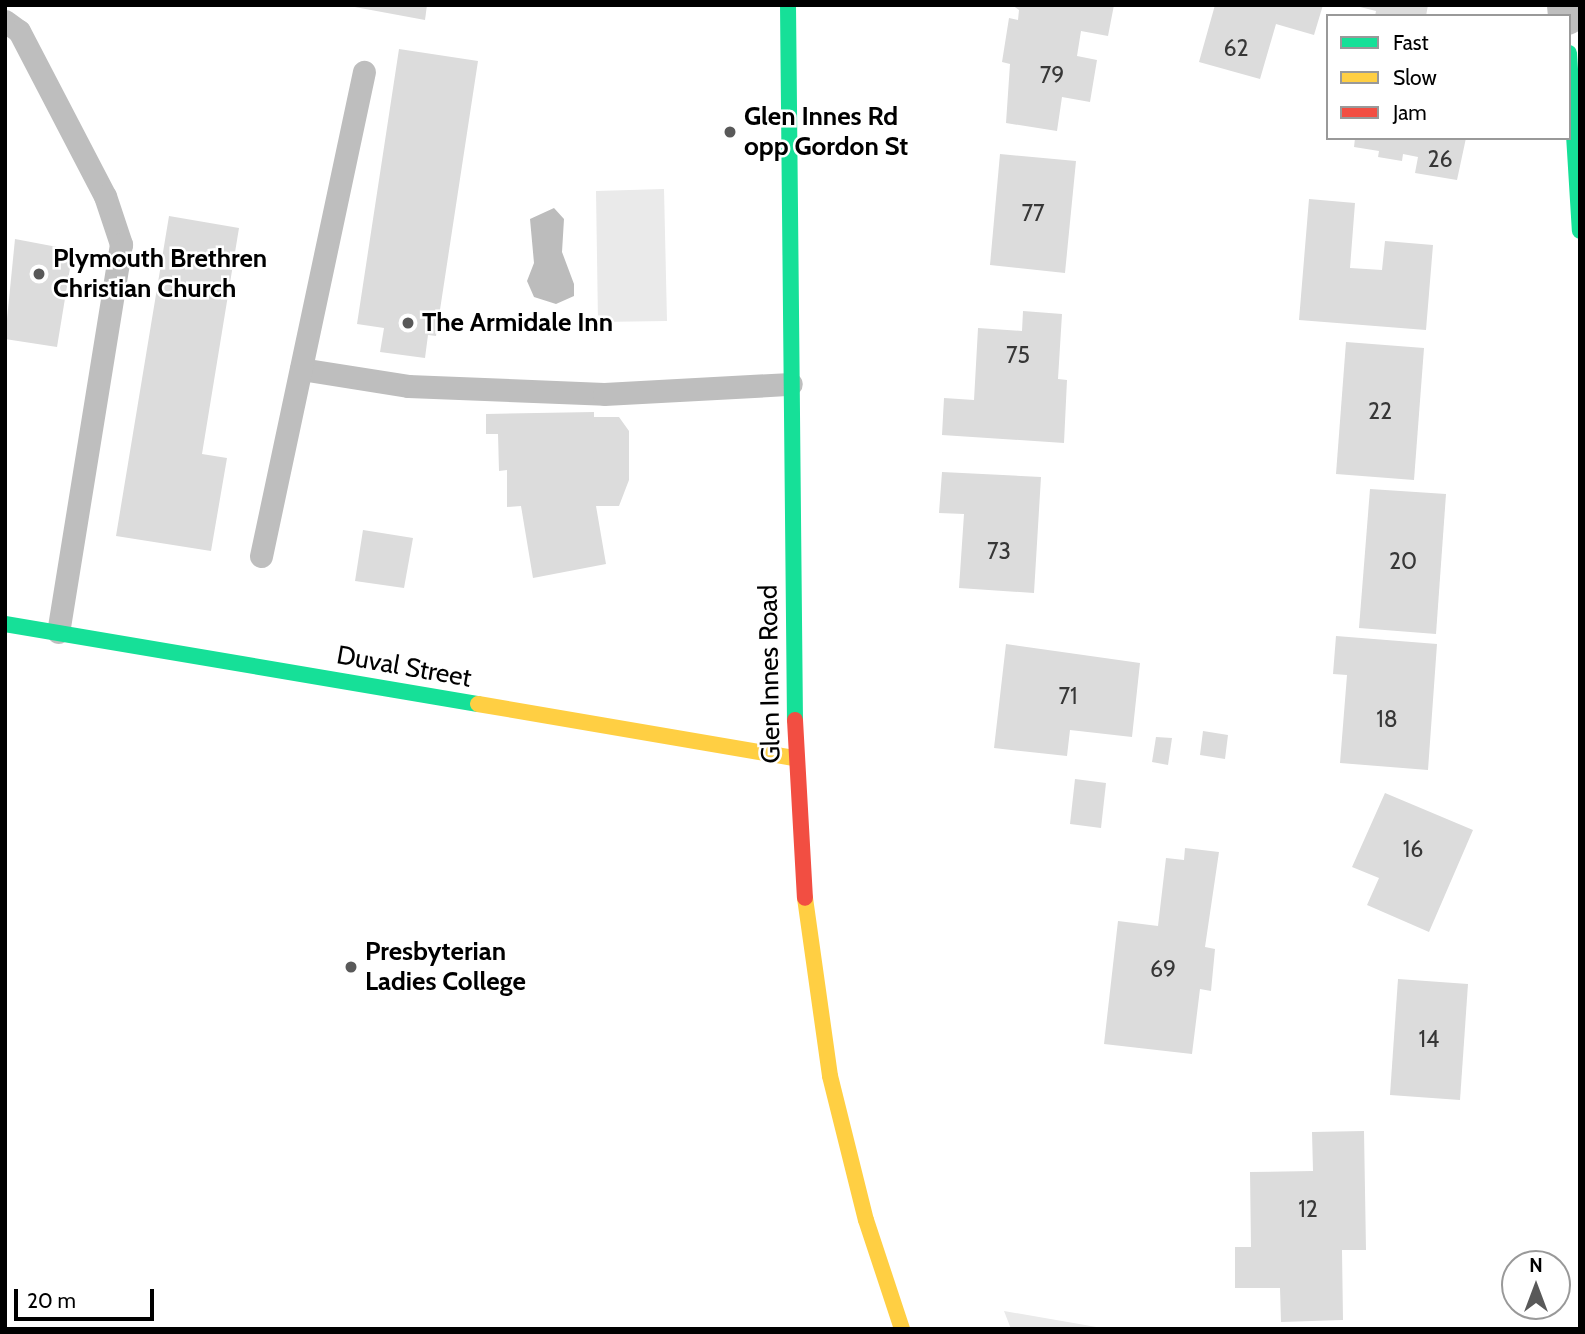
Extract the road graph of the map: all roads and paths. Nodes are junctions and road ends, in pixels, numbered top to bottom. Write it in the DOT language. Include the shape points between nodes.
graph roads {
  1 [pos="788,5"];
  2 [pos="5,22"];
  3 [pos="364,72"];
  4 [pos="1571,85"];
  5 [pos="1580,231"];
  6 [pos="301,369"];
  7 [pos="791,384"];
  8 [pos="261,556"];
  9 [pos="5,624"];
  10 [pos="58,632"];
  11 [pos="795,758"];
  12 [pos="902,1329"];
  1 -- 7 [label="main road, Glen Innes Road"];
  2 -- 10 [label="lane" via="19,31 87,161 121,244"];
  3 -- 6 [label="lane"];
  4 -- 5 [label="main road"];
  6 -- 7 [label="lane" via="408,386 591,394"];
  6 -- 8 [label="lane"];
  7 -- 11 [label="main road, Glen Innes Road"];
  9 -- 10 [label="main road, Duval Street"];
  10 -- 11 [label="main road, Duval Street"];
  11 -- 12 [label="main road, Glen Innes Road" via="807,921 830,1076 866,1220"];
}
